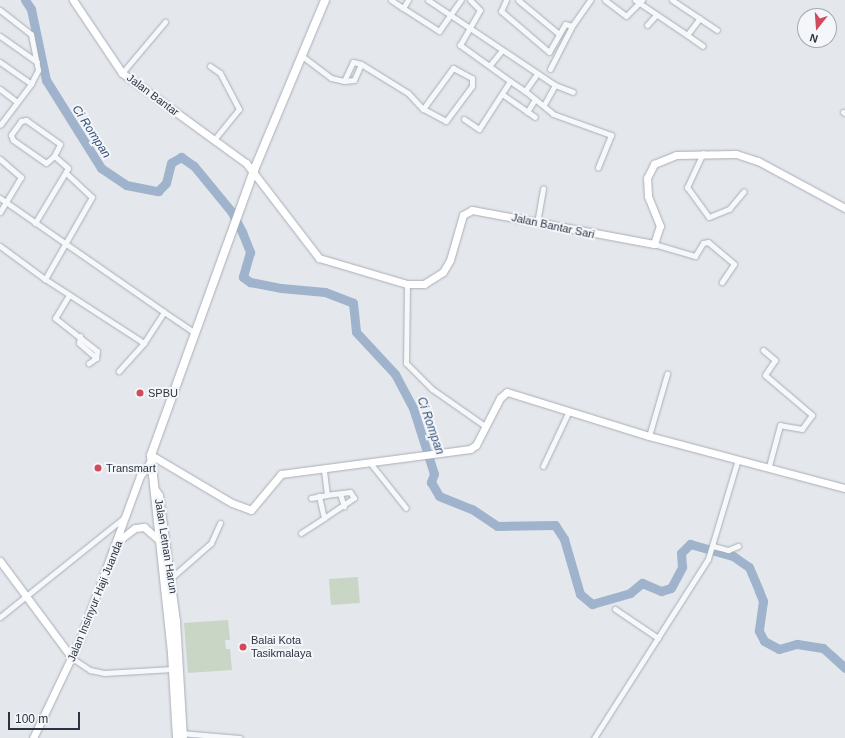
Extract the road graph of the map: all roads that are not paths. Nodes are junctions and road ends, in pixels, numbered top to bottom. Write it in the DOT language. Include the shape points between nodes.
graph roads {
  1 [pos="73,0"];
  2 [pos="325,0"];
  3 [pos="391,0"];
  4 [pos="408,0"];
  5 [pos="428,0"];
  6 [pos="461,0"];
  7 [pos="470,0"];
  8 [pos="506,0"];
  9 [pos="518,0"];
  10 [pos="590,0"];
  11 [pos="606,0"];
  12 [pos="672,0"];
  13 [pos="639,1"];
  14 [pos="403,8"];
  15 [pos="0,10"];
  16 [pos="452,15"];
  17 [pos="656,15"];
  18 [pos="700,18"];
  19 [pos="165,22"];
  20 [pos="648,25"];
  21 [pos="572,26"];
  22 [pos="470,27"];
  23 [pos="717,30"];
  24 [pos="559,34"];
  25 [pos="687,35"];
  26 [pos="0,36"];
  27 [pos="703,46"];
  28 [pos="502,50"];
  29 [pos="302,56"];
  30 [pos="0,62"];
  31 [pos="36,62"];
  32 [pos="361,64"];
  33 [pos="490,65"];
  34 [pos="210,66"];
  35 [pos="550,69"];
  36 [pos="122,73"];
  37 [pos="537,74"];
  38 [pos="510,80"];
  39 [pos="344,81"];
  40 [pos="32,84"];
  41 [pos="555,85"];
  42 [pos="0,89"];
  43 [pos="525,91"];
  44 [pos="573,92"];
  45 [pos="502,94"];
  46 [pos="535,99"];
  47 [pos="17,102"];
  48 [pos="544,105"];
  49 [pos="423,109"];
  50 [pos="527,112"];
  51 [pos="2,117"];
  52 [pos="535,117"];
  53 [pos="464,119"];
  54 [pos="0,125"];
  55 [pos="215,139"];
  56 [pos="704,153"];
  57 [pos="54,156"];
  58 [pos="0,159"];
  59 [pos="598,167"];
  60 [pos="254,170"];
  61 [pos="66,173"];
  62 [pos="543,189"];
  63 [pos="744,191"];
  64 [pos="0,198"];
  65 [pos="6,202"];
  66 [pos="845,208"];
  67 [pos="0,212"];
  68 [pos="36,223"];
  69 [pos="537,223"];
  70 [pos="65,244"];
  71 [pos="654,244"];
  72 [pos="0,246"];
  73 [pos="45,279"];
  74 [pos="722,282"];
  75 [pos="407,284"];
  76 [pos="69,295"];
  77 [pos="164,312"];
  78 [pos="194,332"];
  79 [pos="144,343"];
  80 [pos="763,350"];
  81 [pos="89,362"];
  82 [pos="119,370"];
  83 [pos="667,374"];
  84 [pos="568,413"];
  85 [pos="485,426"];
  86 [pos="648,436"];
  87 [pos="151,459"];
  88 [pos="738,459"];
  89 [pos="371,464"];
  90 [pos="543,466"];
  91 [pos="769,466"];
  92 [pos="324,469"];
  93 [pos="845,488"];
  94 [pos="155,490"];
  95 [pos="340,494"];
  96 [pos="327,495"];
  97 [pos="319,496"];
  98 [pos="311,498"];
  99 [pos="344,506"];
  100 [pos="406,508"];
  101 [pos="127,516"];
  102 [pos="324,518"];
  103 [pos="220,523"];
  104 [pos="301,533"];
  105 [pos="119,541"];
  106 [pos="160,541"];
  107 [pos="738,546"];
  108 [pos="712,549"];
  109 [pos="0,561"];
  110 [pos="171,578"];
  111 [pos="27,594"];
  112 [pos="615,609"];
  113 [pos="0,617"];
  114 [pos="173,621"];
  115 [pos="658,638"];
  116 [pos="72,658"];
  117 [pos="173,669"];
  118 [pos="180,736"];
  119 [pos="33,738"];
  120 [pos="240,738"];
  121 [pos="594,738"];
  1 -- 36 [label="street, Jalan Bantar"];
  2 -- 29 [label="main road"];
  3 -- 14 [label="street"];
  4 -- 14 [label="street"];
  5 -- 16 [label="street"];
  6 -- 16 [label="street"];
  7 -- 22 [label="street" via="480,7"];
  8 -- 24 [label="street" via="501,11 550,51"];
  9 -- 24 [label="street"];
  10 -- 21 [label="street"];
  11 -- 13 [label="street" via="626,16"];
  12 -- 18 [label="street"];
  13 -- 17 [label="street"];
  14 -- 16 [label="street" via="439,32"];
  15 -- 31 [label="street" via="31,34"];
  16 -- 22 [label="street"];
  17 -- 20 [label="street"];
  17 -- 25 [label="street"];
  18 -- 23 [label="street"];
  18 -- 25 [label="street"];
  19 -- 36 [label="street"];
  21 -- 24 [label="street" via="565,24"];
  21 -- 35 [label="street"];
  22 -- 28 [label="street"];
  22 -- 33 [label="street" via="460,45"];
  25 -- 27 [label="street"];
  26 -- 31 [label="street"];
  28 -- 33 [label="street"];
  28 -- 37 [label="street"];
  29 -- 39 [label="street" via="331,78"];
  29 -- 60 [label="main road"];
  30 -- 40 [label="street"];
  31 -- 40 [label="street" via="38,74"];
  32 -- 39 [label="street" via="354,80"];
  32 -- 39 [label="street" via="353,62"];
  32 -- 49 [label="street" via="408,93"];
  33 -- 38 [label="street"];
  34 -- 55 [label="street" via="220,73 239,109"];
  36 -- 55 [label="street, Jalan Bantar"];
  37 -- 41 [label="street"];
  37 -- 43 [label="street"];
  38 -- 43 [label="street"];
  38 -- 45 [label="street"];
  40 -- 47 [label="street"];
  41 -- 44 [label="street"];
  41 -- 48 [label="street"];
  42 -- 47 [label="street"];
  43 -- 46 [label="street"];
  45 -- 50 [label="street"];
  45 -- 53 [label="street" via="479,129"];
  46 -- 48 [label="street"];
  46 -- 50 [label="street"];
  47 -- 51 [label="street"];
  48 -- 59 [label="street" via="553,114 611,135"];
  49 -- 49 [label="street" via="453,68 472,78 472,86 446,121"];
  50 -- 52 [label="street"];
  51 -- 54 [label="street"];
  55 -- 60 [label="street, Jalan Bantar"];
  56 -- 63 [label="street" via="687,187 709,217 729,209"];
  56 -- 66 [label="street" via="736,154 758,161"];
  56 -- 71 [label="street" via="676,155 659,160 650,168 646,186 660,226"];
  57 -- 57 [label="street" via="60,144 26,120 21,121 11,138 46,163"];
  57 -- 61 [label="street" via="67,167"];
  58 -- 65 [label="street" via="22,177"];
  60 -- 75 [label="street, Jalan Bantar Sari" via="319,258"];
  60 -- 78 [label="main road"];
  61 -- 68 [label="street"];
  61 -- 70 [label="street" via="92,194"];
  62 -- 69 [label="street"];
  64 -- 65 [label="street"];
  65 -- 67 [label="street"];
  65 -- 68 [label="street"];
  68 -- 70 [label="street"];
  69 -- 71 [label="street, Jalan Bantar Sari"];
  69 -- 75 [label="street, Jalan Bantar Sari" via="477,210 466,212 443,272 424,284"];
  70 -- 73 [label="street"];
  70 -- 77 [label="street"];
  71 -- 74 [label="street" via="695,256 703,243 708,242 734,264 733,271"];
  72 -- 73 [label="street"];
  73 -- 76 [label="street"];
  75 -- 85 [label="street" via="406,363 432,389"];
  76 -- 79 [label="street"];
  76 -- 81 [label="street" via="55,318 80,336 79,343 96,358"];
  77 -- 78 [label="street"];
  77 -- 79 [label="street"];
  78 -- 87 [label="main road"];
  79 -- 82 [label="street"];
  80 -- 91 [label="street" via="775,360 765,375 812,417 802,429 780,425"];
  83 -- 86 [label="street"];
  84 -- 85 [label="street" via="505,393"];
  84 -- 86 [label="street"];
  84 -- 90 [label="street"];
  85 -- 89 [label="street" via="476,445 470,449 421,454"];
  86 -- 88 [label="street"];
  87 -- 92 [label="street" via="250,510 279,475"];
  87 -- 94 [label="main road"];
  87 -- 101 [label="street, Jalan Insinyur Haji Juanda" via="140,476"];
  88 -- 91 [label="street"];
  88 -- 108 [label="street"];
  89 -- 92 [label="street"];
  89 -- 100 [label="street"];
  91 -- 93 [label="street"];
  92 -- 96 [label="street"];
  94 -- 106 [label="main road, Jalan Letnan Harun"];
  94 -- 110 [label="main road, Jalan Letnan Harun" via="159,496"];
  95 -- 96 [label="street"];
  95 -- 99 [label="street"];
  95 -- 99 [label="street" via="350,492 354,498"];
  96 -- 97 [label="street"];
  97 -- 98 [label="street"];
  97 -- 102 [label="street"];
  99 -- 102 [label="street"];
  101 -- 105 [label="street, Jalan Insinyur Haji Juanda"];
  101 -- 111 [label="street"];
  102 -- 104 [label="street"];
  103 -- 110 [label="street" via="212,543"];
  105 -- 106 [label="street" via="126,533 144,527"];
  105 -- 116 [label="street, Jalan Insinyur Haji Juanda"];
  106 -- 114 [label="main road, Jalan Letnan Harun"];
  107 -- 108 [label="street" via="728,550"];
  108 -- 115 [label="street"];
  109 -- 111 [label="street"];
  110 -- 114 [label="main road, Jalan Letnan Harun"];
  111 -- 113 [label="street"];
  111 -- 116 [label="street"];
  112 -- 115 [label="street"];
  114 -- 117 [label="main road, Jalan Letnan Harun"];
  114 -- 118 [label="main road, Jalan Letnan Harun"];
  115 -- 121 [label="street"];
  116 -- 117 [label="street" via="90,670 104,673"];
  116 -- 119 [label="street, Jalan Insinyur Haji Juanda"];
  117 -- 118 [label="main road, Jalan Letnan Harun"];
  118 -- 120 [label="street"];
}
